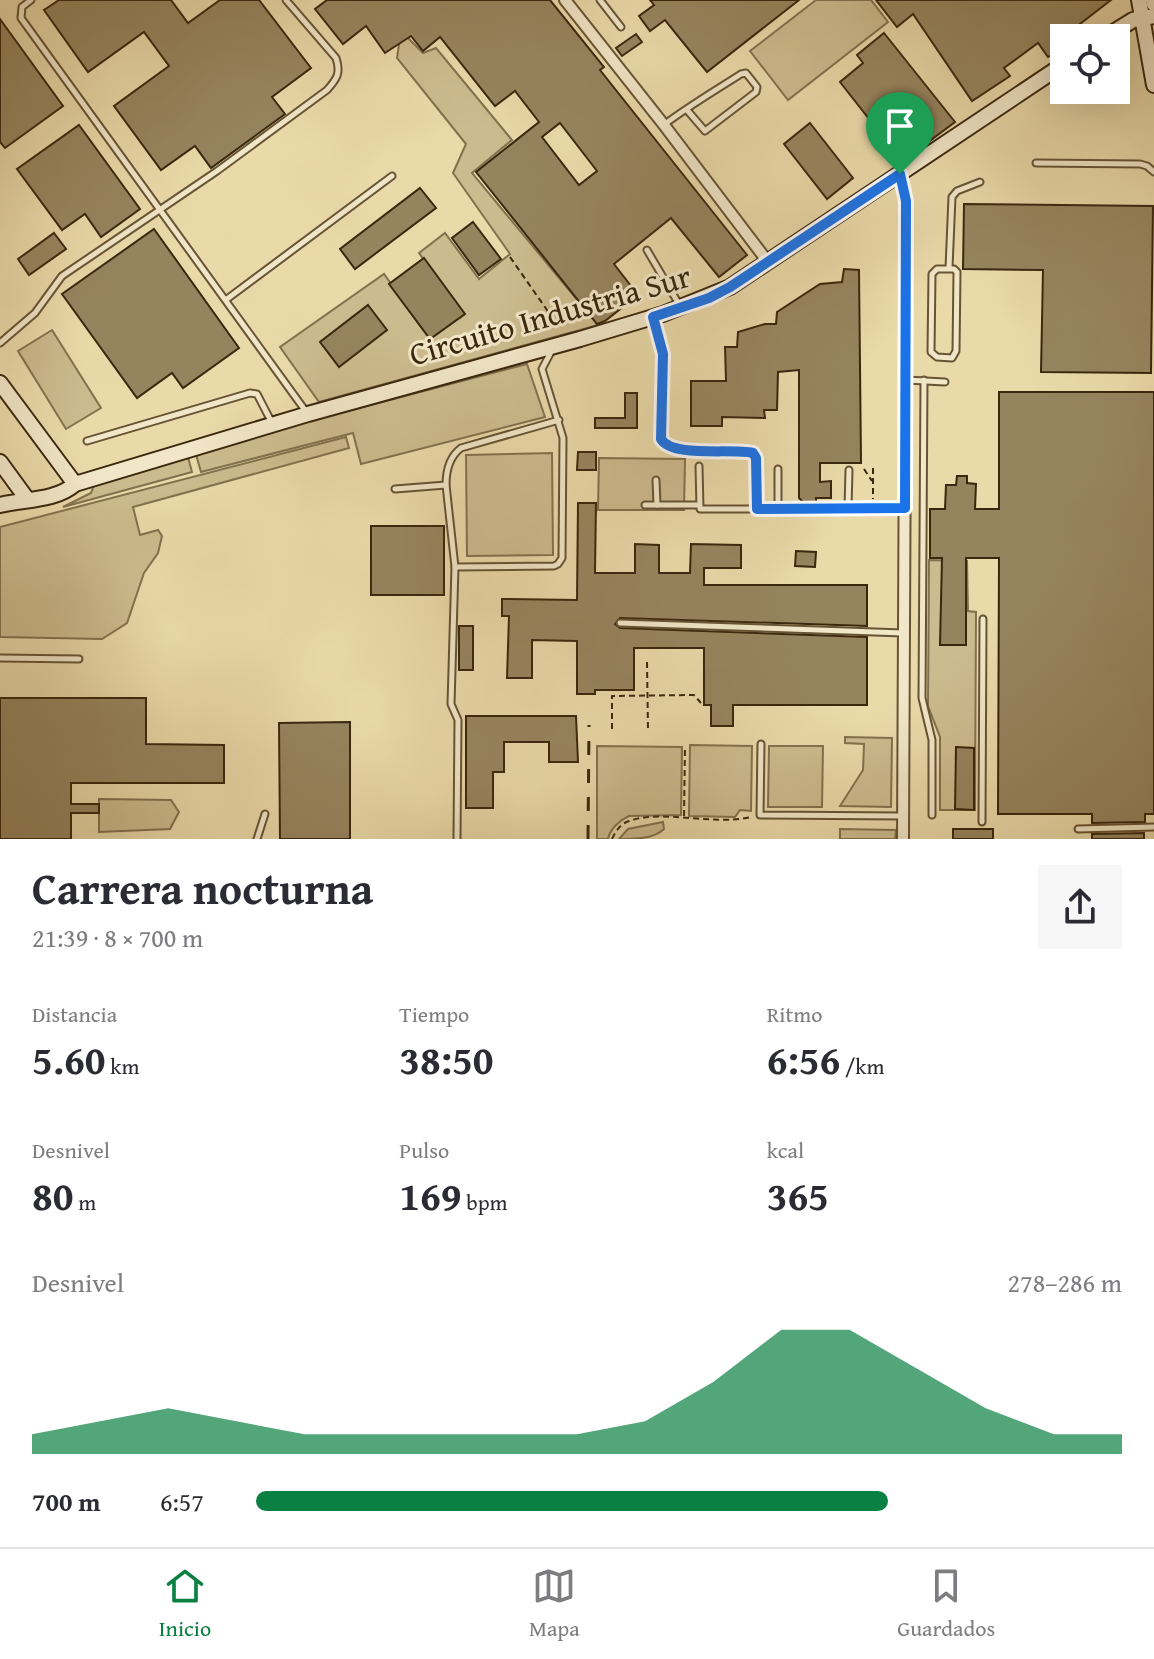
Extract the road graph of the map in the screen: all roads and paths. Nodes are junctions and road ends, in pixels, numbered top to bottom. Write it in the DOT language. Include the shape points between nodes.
graph roads {
  1 [pos="31,0"];
  2 [pos="286,0"];
  3 [pos="565,0"];
  4 [pos="600,0"];
  5 [pos="1139,0"];
  6 [pos="1147,17"];
  7 [pos="1126,24"];
  8 [pos="621,27"];
  9 [pos="1050,73"];
  10 [pos="1154,85"];
  11 [pos="687,110"];
  12 [pos="664,125"];
  13 [pos="1036,163"];
  14 [pos="1154,172"];
  15 [pos="900,174"];
  16 [pos="392,176"];
  17 [pos="980,182"];
  18 [pos="159,208"];
  19 [pos="647,250"];
  20 [pos="510,257"];
  21 [pos="768,262"];
  22 [pos="949,268"];
  23 [pos="227,299"];
  24 [pos="681,307"];
  25 [pos="653,317"];
  26 [pos="553,323"];
  27 [pos="0,343"];
  28 [pos="555,346"];
  29 [pos="905,380"];
  30 [pos="924,380"];
  31 [pos="945,382"];
  32 [pos="0,383"];
  33 [pos="308,414"];
  34 [pos="559,420"];
  35 [pos="272,424"];
  36 [pos="87,441"];
  37 [pos="0,462"];
  38 [pos="699,466"];
  39 [pos="873,468"];
  40 [pos="778,469"];
  41 [pos="864,469"];
  42 [pos="849,470"];
  43 [pos="656,480"];
  44 [pos="873,482"];
  45 [pos="75,484"];
  46 [pos="446,485"];
  47 [pos="395,489"];
  48 [pos="27,499"];
  49 [pos="0,505"];
  50 [pos="645,505"];
  51 [pos="657,505"];
  52 [pos="698,505"];
  53 [pos="848,508"];
  54 [pos="873,508"];
  55 [pos="905,508"];
  56 [pos="757,509"];
  57 [pos="778,509"];
  58 [pos="455,567"];
  59 [pos="983,619"];
  60 [pos="620,623"];
  61 [pos="905,633"];
  62 [pos="0,658"];
  63 [pos="79,659"];
  64 [pos="647,662"];
  65 [pos="648,696"];
  66 [pos="701,703"];
  67 [pos="612,729"];
  68 [pos="648,729"];
  69 [pos="761,744"];
  70 [pos="685,746"];
  71 [pos="265,814"];
  72 [pos="760,815"];
  73 [pos="932,815"];
  74 [pos="903,816"];
  75 [pos="684,819"];
  76 [pos="982,822"];
  77 [pos="1154,827"];
  78 [pos="1078,829"];
  79 [pos="257,839"];
  80 [pos="457,839"];
  81 [pos="612,839"];
  82 [pos="903,839"];
  1 -- 18 [label="lane" via="22,7 21,18"];
  2 -- 18 [label="lane" via="336,58 336,80 217,171"];
  3 -- 12 [label="street"];
  4 -- 8 [label="lane"];
  5 -- 6 [label="main road"];
  6 -- 7 [label="main road"];
  6 -- 10 [label="main road"];
  9 -- 15 [label="main road, Circuito Industria Sur"];
  11 -- 11 [label="lane" via="741,74 757,87 705,131"];
  11 -- 12 [label="lane"];
  12 -- 21 [label="street"];
  13 -- 14 [label="lane" via="1140,164"];
  15 -- 21 [label="main road, Circuito Industria Sur"];
  15 -- 29 [label="street" via="906,201"];
  16 -- 23 [label="lane"];
  17 -- 22 [label="lane" via="952,197"];
  18 -- 23 [label="lane"];
  18 -- 27 [label="lane" via="62,276 35,313"];
  19 -- 24 [label="lane"];
  20 -- 26 [label="path"];
  21 -- 24 [label="main road, Circuito Industria Sur" via="730,287"];
  22 -- 22 [label="lane" via="932,274 931,352 946,358 956,351 957,272"];
  23 -- 33 [label="lane"];
  24 -- 25 [label="main road, Circuito Industria Sur"];
  25 -- 28 [label="main road, Circuito Industria Sur"];
  25 -- 56 [label="lane" via="663,354 661,439 676,449 753,453"];
  28 -- 33 [label="main road, Circuito Industria Sur"];
  28 -- 34 [label="lane" via="542,369"];
  29 -- 30 [label="lane"];
  29 -- 55 [label="street"];
  30 -- 31 [label="lane"];
  30 -- 73 [label="lane" via="922,698 932,740"];
  32 -- 45 [label="main road"];
  33 -- 35 [label="main road, Circuito Industria Sur"];
  34 -- 46 [label="lane" via="461,448 448,464"];
  34 -- 58 [label="lane" via="563,438 558,564"];
  35 -- 36 [label="lane" via="257,394 250,393"];
  35 -- 45 [label="main road, Circuito Industria Sur"];
  37 -- 48 [label="main road"];
  38 -- 52 [label="lane"];
  39 -- 44 [label="path"];
  40 -- 57 [label="lane"];
  41 -- 44 [label="path"];
  42 -- 53 [label="lane"];
  43 -- 51 [label="lane"];
  44 -- 54 [label="path"];
  45 -- 48 [label="main road, Circuito Industria Sur" via="54,497"];
  46 -- 47 [label="lane"];
  46 -- 58 [label="lane"];
  48 -- 49 [label="main road, Circuito Industria Sur"];
  50 -- 51 [label="lane"];
  51 -- 52 [label="lane"];
  52 -- 56 [label="lane" via="702,510"];
  53 -- 54 [label="lane"];
  53 -- 57 [label="lane"];
  54 -- 55 [label="lane"];
  55 -- 61 [label="street"];
  56 -- 57 [label="lane"];
  58 -- 80 [label="lane" via="451,704 458,720"];
  59 -- 76 [label="lane"];
  60 -- 61 [label="lane"];
  61 -- 74 [label="street"];
  62 -- 63 [label="lane"];
  64 -- 65 [label="path"];
  65 -- 66 [label="path" via="694,695"];
  65 -- 67 [label="path" via="612,696"];
  65 -- 68 [label="path"];
  69 -- 72 [label="lane"];
  70 -- 75 [label="path"];
  71 -- 79 [label="lane"];
  72 -- 74 [label="lane"];
  72 -- 75 [label="path" via="734,821"];
  74 -- 82 [label="street"];
  75 -- 81 [label="path" via="628,821"];
  77 -- 78 [label="lane"];
}
